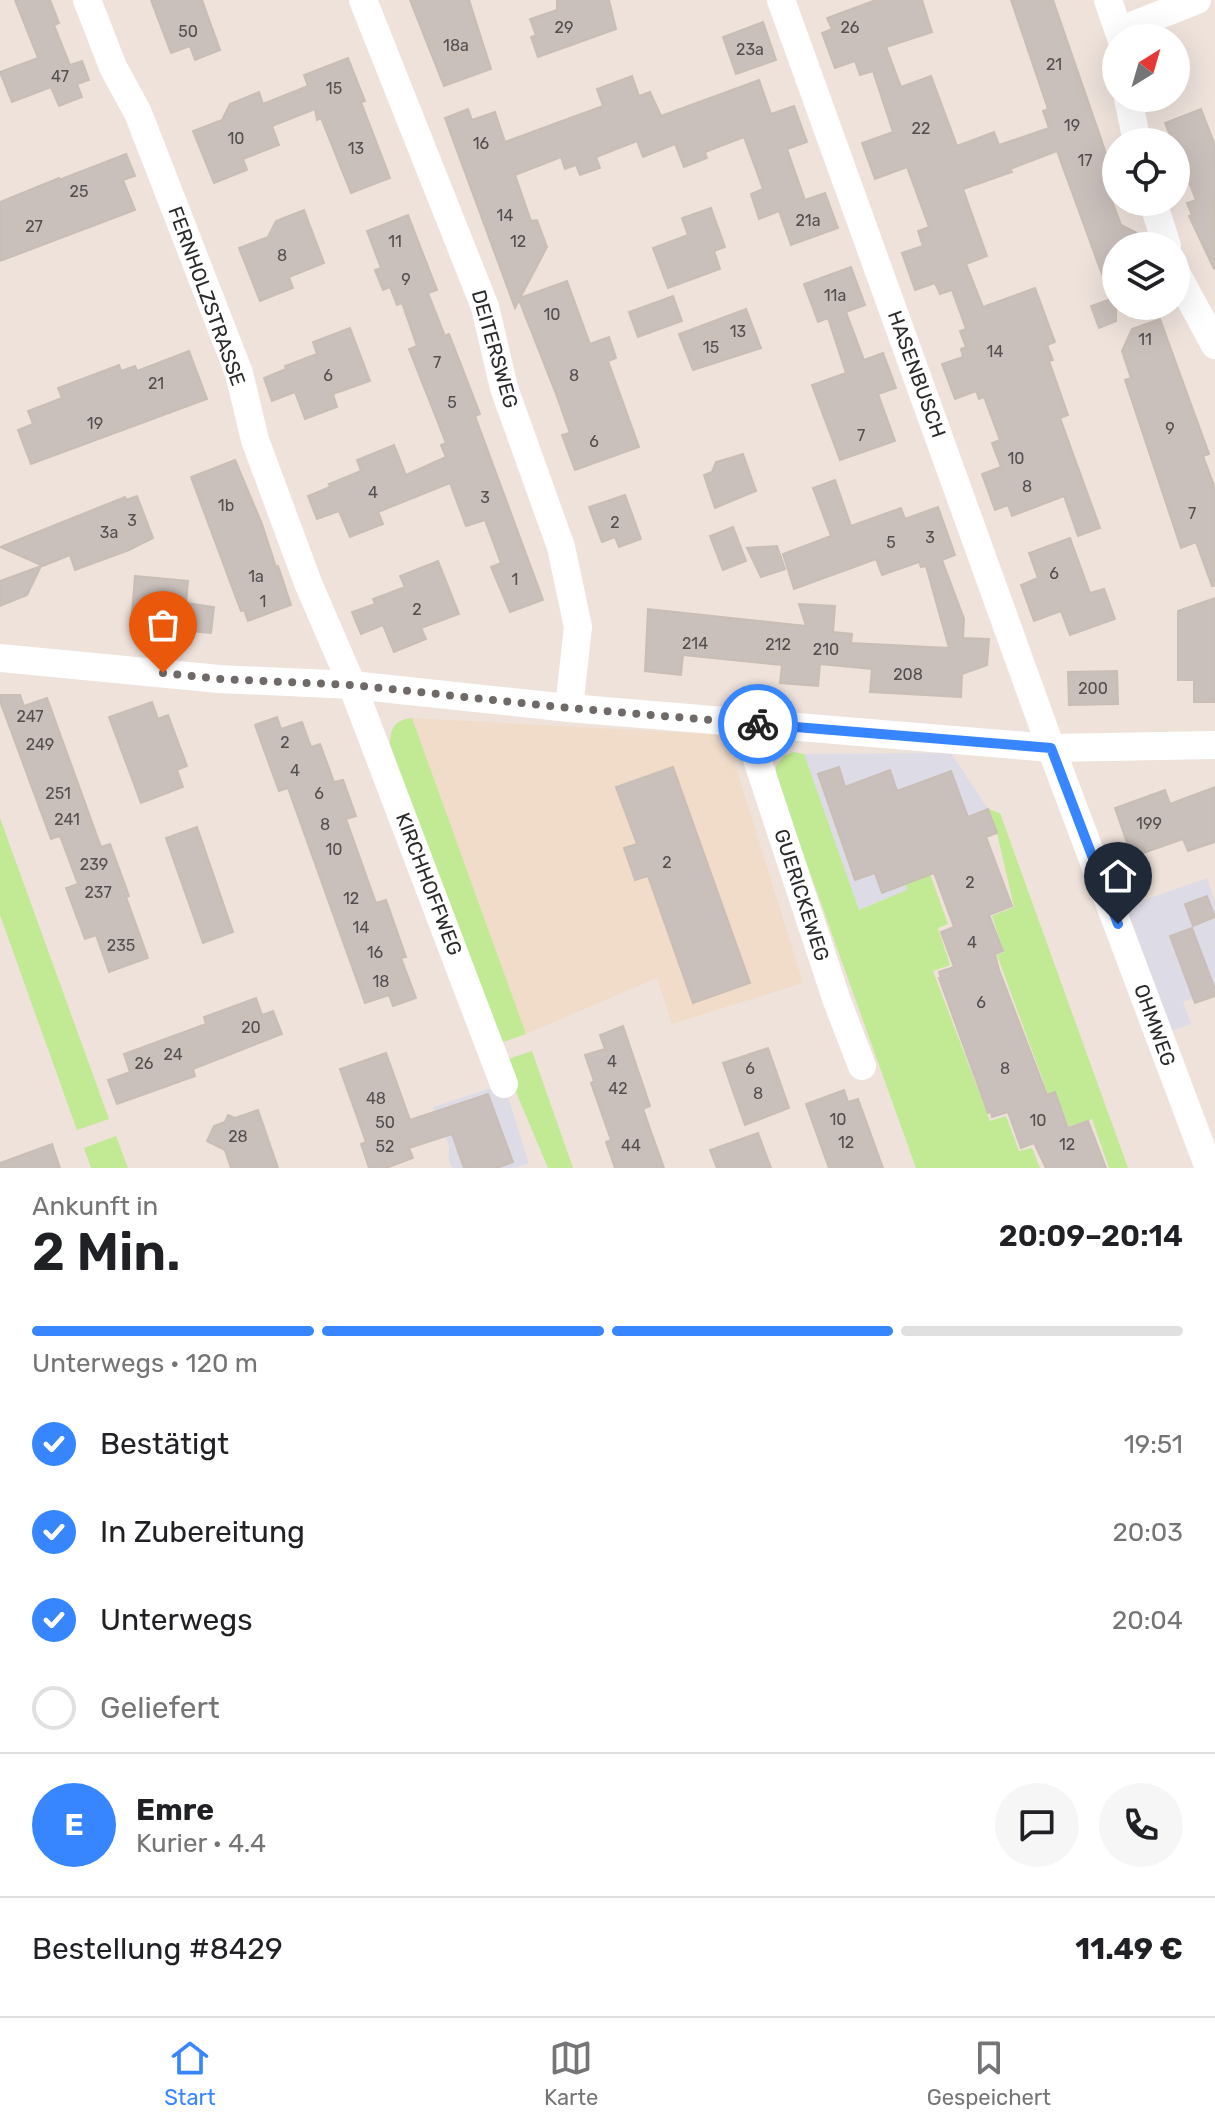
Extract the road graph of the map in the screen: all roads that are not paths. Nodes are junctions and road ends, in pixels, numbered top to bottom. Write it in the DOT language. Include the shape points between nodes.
graph roads {
  1 [pos="87,0"];
  2 [pos="363,0"];
  3 [pos="781,0"];
  4 [pos="1108,0"];
  5 [pos="1197,0"];
  6 [pos="1116,24"];
  7 [pos="1143,24"];
  8 [pos="1190,299"];
  9 [pos="1215,345"];
  10 [pos="0,658"];
  11 [pos="352,685"];
  12 [pos="569,708"];
  13 [pos="745,723"];
  14 [pos="1215,745"];
  15 [pos="1051,748"];
  16 [pos="862,1066"];
  17 [pos="504,1084"];
  18 [pos="1203,1126"];
  19 [pos="1209,1168"];
  1 -- 11 [label="street, FERNHOLZSTRASSE" via="138,113 239,373 255,440"];
  2 -- 12 [label="street, DEITERSWEG" via="485,307 504,388 561,547 578,627"];
  3 -- 15 [label="street, HASENBUSCH"];
  4 -- 6 [label="street"];
  5 -- 7 [label="street"];
  8 -- 9 [label="street"];
  10 -- 11 [label="street" via="219,679"];
  11 -- 12 [label="street"];
  11 -- 17 [label="street, KIRCHHOFFWEG"];
  12 -- 13 [label="street"];
  13 -- 15 [label="street"];
  13 -- 16 [label="street, GUERICKEWEG"];
  14 -- 15 [label="street"];
  15 -- 18 [label="street, OHMWEG"];
  18 -- 19 [label="street, OHMWEG"];
}
